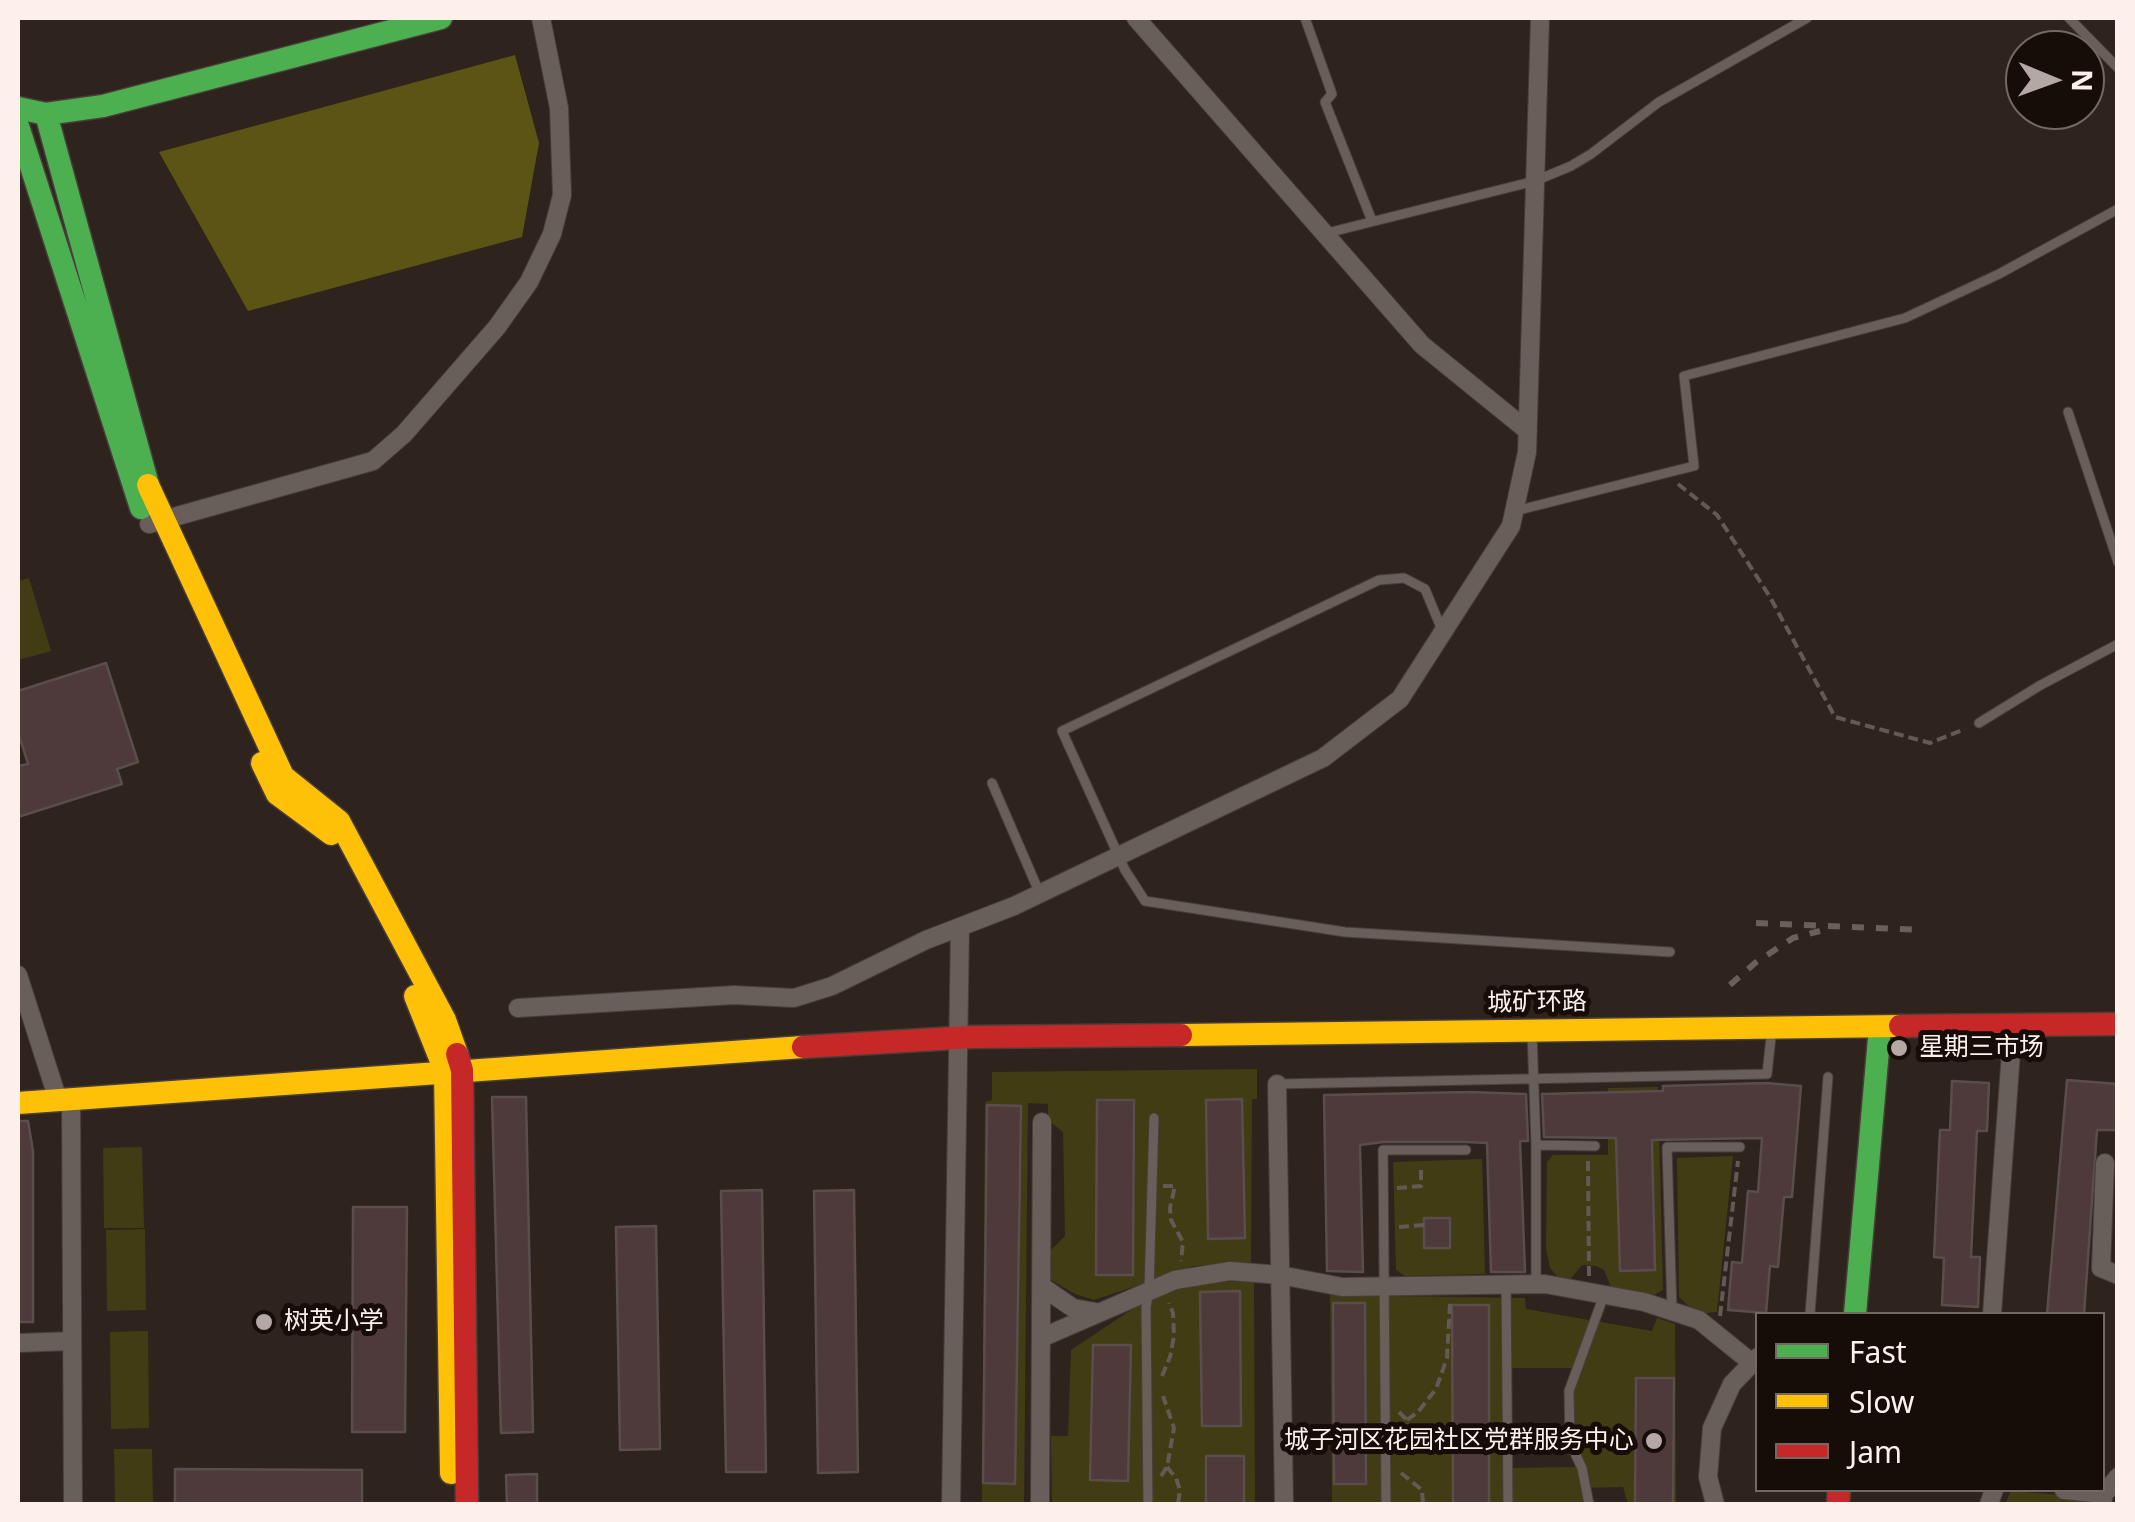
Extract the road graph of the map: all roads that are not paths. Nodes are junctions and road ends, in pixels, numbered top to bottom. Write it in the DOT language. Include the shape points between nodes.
graph roads {
  1 [pos="441,18"];
  2 [pos="541,18"];
  3 [pos="1136,18"];
  4 [pos="1305,18"];
  5 [pos="1540,18"];
  6 [pos="2069,18"];
  7 [pos="1802,19"];
  8 [pos="2118,68"];
  9 [pos="18,108"];
  10 [pos="46,114"];
  11 [pos="18,126"];
  12 [pos="1535,181"];
  13 [pos="2118,209"];
  14 [pos="1372,221"];
  15 [pos="1322,234"];
  16 [pos="2068,412"];
  17 [pos="1528,430"];
  18 [pos="1514,511"];
  19 [pos="156,522"];
  20 [pos="2118,562"];
  21 [pos="1443,632"];
  22 [pos="2118,644"];
  23 [pos="1979,723"];
  24 [pos="992,784"];
  25 [pos="1119,856"];
  26 [pos="1040,894"];
  27 [pos="960,927"];
  28 [pos="1670,952"];
  29 [pos="18,974"];
  30 [pos="518,1008"];
  31 [pos="2118,1024"];
  32 [pos="2013,1025"];
  33 [pos="1880,1026"];
  34 [pos="1772,1028"];
  35 [pos="1532,1030"];
  36 [pos="957,1040"];
  37 [pos="453,1071"];
  38 [pos="1828,1078"];
  39 [pos="1534,1079"];
  40 [pos="1278,1084"];
  41 [pos="64,1100"];
  42 [pos="18,1104"];
  43 [pos="1154,1118"];
  44 [pos="1042,1122"];
  45 [pos="1536,1146"];
  46 [pos="1591,1146"];
  47 [pos="1740,1147"];
  48 [pos="1466,1150"];
  49 [pos="2105,1163"];
  50 [pos="1280,1275"];
  51 [pos="2118,1275"];
  52 [pos="1506,1284"];
  53 [pos="1536,1284"];
  54 [pos="1162,1285"];
  55 [pos="1041,1286"];
  56 [pos="1386,1286"];
  57 [pos="1596,1294"];
  58 [pos="1097,1312"];
  59 [pos="1672,1312"];
  60 [pos="1810,1312"];
  61 [pos="1855,1312"];
  62 [pos="1992,1312"];
  63 [pos="1040,1338"];
  64 [pos="72,1341"];
  65 [pos="18,1343"];
  66 [pos="1755,1360"];
  67 [pos="2118,1477"];
  68 [pos="2073,1492"];
  69 [pos="2103,1499"];
  70 [pos="73,1504"];
  71 [pos="452,1504"];
  72 [pos="467,1504"];
  73 [pos="951,1504"];
  74 [pos="1040,1504"];
  75 [pos="1148,1504"];
  76 [pos="1284,1504"];
  77 [pos="1386,1504"];
  78 [pos="1508,1504"];
  79 [pos="1589,1504"];
  80 [pos="1715,1504"];
  1 -- 10 [label="street" via="103,106"];
  2 -- 19 [label="street" via="558,108 562,195 552,234 497,327 373,461"];
  3 -- 15 [label="street"];
  4 -- 14 [label="lane" via="1332,94 1325,102"];
  5 -- 12 [label="street"];
  6 -- 8 [label="lane"];
  7 -- 12 [label="lane" via="1659,102 1592,154"];
  9 -- 10 [label="street"];
  10 -- 19 [label="street"];
  11 -- 19 [label="street" via="134,491"];
  12 -- 14 [label="lane"];
  12 -- 17 [label="street"];
  13 -- 18 [label="lane" via="1905,318 1684,376 1694,466"];
  14 -- 15 [label="lane"];
  15 -- 17 [label="street" via="1422,345"];
  16 -- 20 [label="lane"];
  17 -- 18 [label="street"];
  18 -- 21 [label="street" via="1511,526"];
  19 -- 37 [label="street" via="277,794 331,832"];
  21 -- 25 [label="street" via="1400,699 1323,758"];
  21 -- 25 [label="lane" via="1425,589 1404,578 1379,580 1062,731"];
  22 -- 23 [label="lane"];
  24 -- 26 [label="lane"];
  25 -- 26 [label="street"];
  25 -- 28 [label="lane" via="1145,901 1345,932"];
  26 -- 27 [label="street"];
  27 -- 30 [label="street" via="794,998"];
  27 -- 36 [label="street"];
  29 -- 41 [label="street"];
  31 -- 32 [label="street, 城矿环路"];
  32 -- 33 [label="street, 城矿环路"];
  32 -- 62 [label="street"];
  33 -- 34 [label="street, 城矿环路"];
  33 -- 61 [label="street"];
  34 -- 35 [label="street, 城矿环路"];
  34 -- 39 [label="lane" via="1768,1074"];
  35 -- 36 [label="street, 城矿环路"];
  35 -- 39 [label="lane"];
  36 -- 37 [label="street, 城矿环路"];
  36 -- 73 [label="street"];
  37 -- 41 [label="street, 城矿环路"];
  37 -- 71 [label="street"];
  37 -- 72 [label="street"];
  38 -- 60 [label="lane"];
  39 -- 40 [label="lane"];
  39 -- 45 [label="lane"];
  40 -- 50 [label="street"];
  41 -- 42 [label="street, 城矿环路"];
  41 -- 64 [label="street"];
  43 -- 54 [label="lane" via="1152,1186"];
  44 -- 55 [label="street"];
  45 -- 46 [label="lane"];
  45 -- 53 [label="lane"];
  47 -- 59 [label="lane" via="1666,1147"];
  48 -- 56 [label="lane" via="1383,1150"];
  49 -- 51 [label="street" via="2101,1268"];
  50 -- 54 [label="street" via="1230,1271"];
  50 -- 56 [label="street" via="1342,1287"];
  50 -- 76 [label="street"];
  52 -- 53 [label="street"];
  52 -- 56 [label="street"];
  52 -- 78 [label="lane"];
  53 -- 57 [label="street"];
  54 -- 58 [label="street"];
  54 -- 75 [label="lane" via="1146,1307"];
  55 -- 58 [label="street" via="1072,1308"];
  55 -- 63 [label="street"];
  56 -- 77 [label="lane"];
  57 -- 59 [label="street"];
  57 -- 79 [label="lane" via="1568,1392 1570,1443"];
  58 -- 63 [label="street"];
  59 -- 66 [label="street" via="1699,1320"];
  63 -- 74 [label="street"];
  64 -- 65 [label="street"];
  64 -- 70 [label="street"];
  66 -- 80 [label="street" via="1732,1384 1712,1428 1708,1477"];
  67 -- 69 [label="street"];
  68 -- 69 [label="street"];
}
